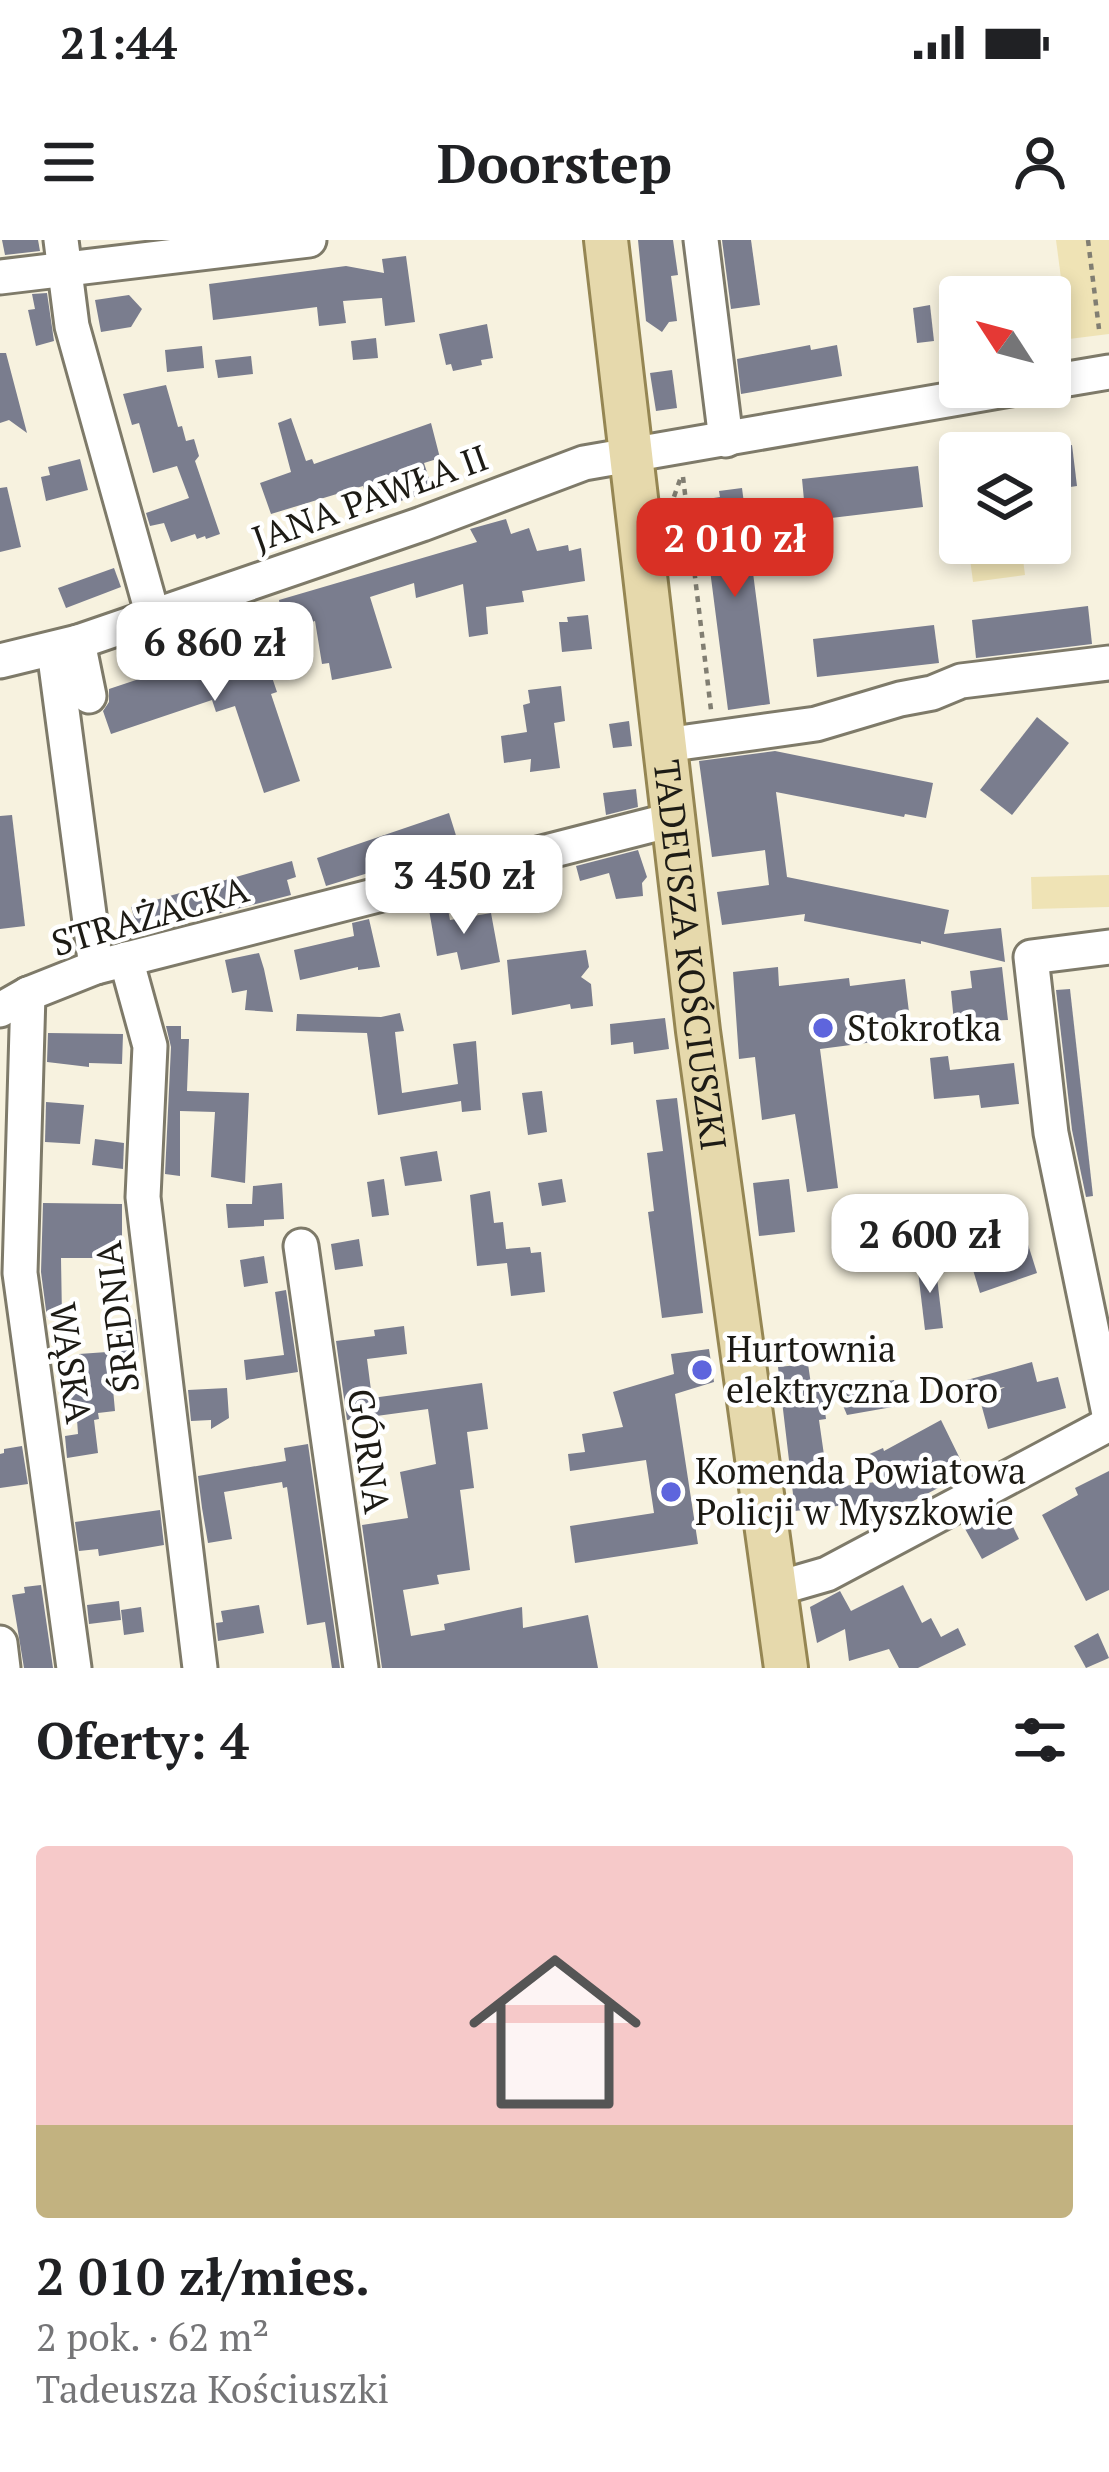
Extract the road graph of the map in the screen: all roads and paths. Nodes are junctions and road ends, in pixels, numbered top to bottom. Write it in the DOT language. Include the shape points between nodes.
graph roads {
  1 [pos="309,240"];
  2 [pos="606,240"];
  3 [pos="701,240"];
  4 [pos="1088,240"];
  5 [pos="62,254"];
  6 [pos="0,277"];
  7 [pos="1099,329"];
  8 [pos="1109,372"];
  9 [pos="1071,378"];
  10 [pos="939,402"];
  11 [pos="726,440"];
  12 [pos="631,456"];
  13 [pos="683,471"];
  14 [pos="695,588"];
  15 [pos="680,589"];
  16 [pos="153,616"];
  17 [pos="66,646"];
  18 [pos="0,661"];
  19 [pos="1109,662"];
  20 [pos="89,696"];
  21 [pos="711,712"];
  22 [pos="665,745"];
  23 [pos="675,819"];
  24 [pos="1109,947"];
  25 [pos="111,963"];
  26 [pos="14,1002"];
  27 [pos="301,1246"];
  28 [pos="1109,1414"];
  29 [pos="1109,1424"];
  30 [pos="775,1589"];
  31 [pos="0,1643"];
  32 [pos="3,1668"];
  33 [pos="74,1668"];
  34 [pos="200,1668"];
  35 [pos="361,1668"];
  36 [pos="783,1668"];
  1 -- 5 [label="street"];
  2 -- 12 [label="main road, TADEUSZA KOŚCIUSZKI"];
  3 -- 11 [label="street"];
  4 -- 7 [label="path"];
  5 -- 6 [label="street"];
  5 -- 16 [label="street" via="72,326"];
  8 -- 9 [label="street"];
  10 -- 11 [label="street, JANA PAWŁA II"];
  11 -- 12 [label="street, JANA PAWŁA II"];
  12 -- 16 [label="street, JANA PAWŁA II" via="584,463"];
  12 -- 22 [label="main road, TADEUSZA KOŚCIUSZKI"];
  13 -- 14 [label="path"];
  14 -- 15 [label="path"];
  14 -- 21 [label="path"];
  16 -- 17 [label="street, JANA PAWŁA II"];
  17 -- 18 [label="street, JANA PAWŁA II"];
  17 -- 20 [label="street"];
  17 -- 25 [label="street, ŚREDNIA"];
  19 -- 22 [label="street" via="961,681 816,724"];
  22 -- 23 [label="main road, TADEUSZA KOŚCIUSZKI"];
  23 -- 25 [label="street, STRAŻACKA"];
  23 -- 30 [label="main road, TADEUSZA KOŚCIUSZKI"];
  24 -- 28 [label="street" via="1031,957 1052,1133"];
  25 -- 26 [label="street, STRAŻACKA"];
  25 -- 34 [label="street, ŚREDNIA" via="150,1046 143,1197"];
  26 -- 33 [label="street, WĄSKA" via="20,1273"];
  27 -- 35 [label="street, GÓRNA"];
  29 -- 30 [label="street" via="827,1574"];
  30 -- 36 [label="main road, TADEUSZA KOŚCIUSZKI"];
  31 -- 32 [label="street"];
}
